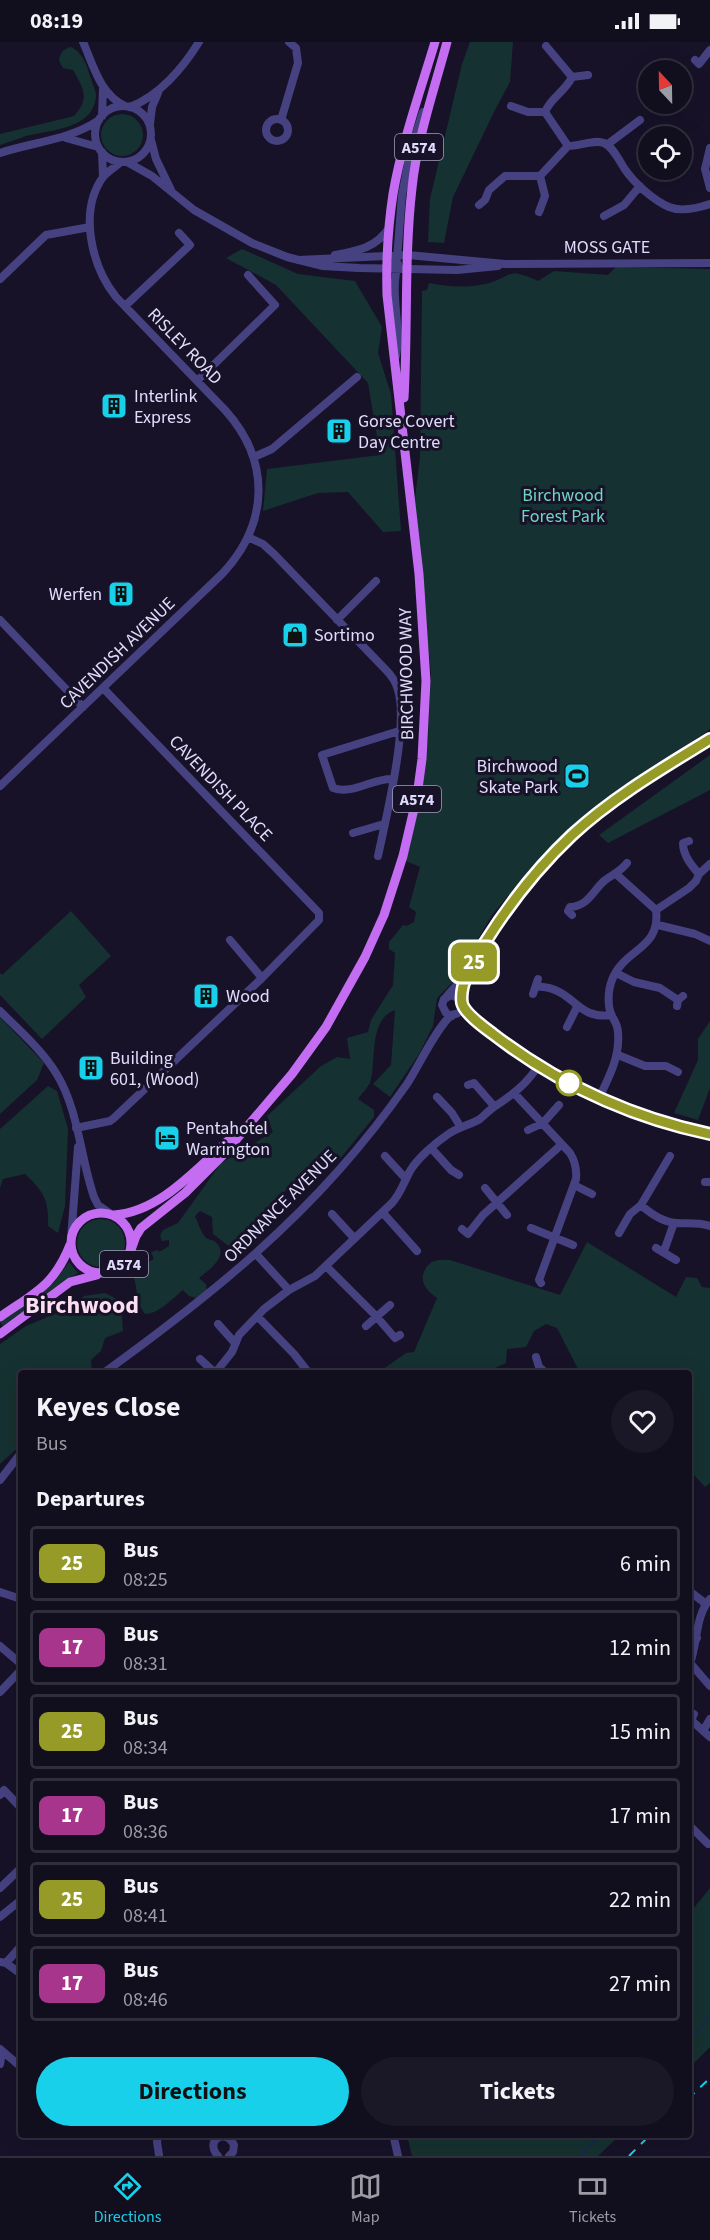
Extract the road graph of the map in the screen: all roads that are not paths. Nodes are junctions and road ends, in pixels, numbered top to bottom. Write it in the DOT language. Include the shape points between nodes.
graph roads {
  1 [pos="83,42"];
  2 [pos="200,42"];
  3 [pos="289,42"];
  4 [pos="435,42"];
  5 [pos="447,42"];
  6 [pos="546,46"];
  7 [pos="710,50"];
  8 [pos="695,60"];
  9 [pos="588,75"];
  10 [pos="572,77"];
  11 [pos="103,89"];
  12 [pos="160,89"];
  13 [pos="511,106"];
  14 [pos="128,107"];
  15 [pos="545,112"];
  16 [pos="101,118"];
  17 [pos="281,120"];
  18 [pos="640,120"];
  19 [pos="150,127"];
  20 [pos="63,137"];
  21 [pos="151,138"];
  22 [pos="608,144"];
  23 [pos="568,146"];
  24 [pos="710,148"];
  25 [pos="100,150"];
  26 [pos="0,153"];
  27 [pos="124,162"];
  28 [pos="540,176"];
  29 [pos="103,177"];
  30 [pos="640,186"];
  31 [pos="710,188"];
  32 [pos="172,191"];
  33 [pos="710,204"];
  34 [pos="479,205"];
  35 [pos="539,212"];
  36 [pos="604,216"];
  37 [pos="90,227"];
  38 [pos="389,228"];
  39 [pos="179,233"];
  40 [pos="387,256"];
  41 [pos="403,256"];
  42 [pos="316,259"];
  43 [pos="298,260"];
  44 [pos="710,262"];
  45 [pos="505,264"];
  46 [pos="397,269"];
  47 [pos="248,275"];
  48 [pos="0,279"];
  49 [pos="125,306"];
  50 [pos="357,377"];
  51 [pos="197,381"];
  52 [pos="402,428"];
  53 [pos="254,457"];
  54 [pos="248,537"];
  55 [pos="376,581"];
  56 [pos="0,620"];
  57 [pos="337,620"];
  58 [pos="103,688"];
  59 [pos="83,707"];
  60 [pos="399,731"];
  61 [pos="710,739"];
  62 [pos="393,779"];
  63 [pos="0,786"];
  64 [pos="384,824"];
  65 [pos="353,833"];
  66 [pos="688,841"];
  67 [pos="378,856"];
  68 [pos="627,863"];
  69 [pos="710,864"];
  70 [pos="699,873"];
  71 [pos="616,874"];
  72 [pos="656,910"];
  73 [pos="572,915"];
  74 [pos="658,925"];
  75 [pos="230,940"];
  76 [pos="710,941"];
  77 [pos="468,972"];
  78 [pos="616,973"];
  79 [pos="262,978"];
  80 [pos="536,986"];
  81 [pos="446,997"];
  82 [pos="679,1001"];
  83 [pos="462,1004"];
  84 [pos="578,1007"];
  85 [pos="442,1008"];
  86 [pos="0,1011"];
  87 [pos="453,1015"];
  88 [pos="611,1015"];
  89 [pos="474,1020"];
  90 [pos="567,1027"];
  91 [pos="440,1029"];
  92 [pos="618,1055"];
  93 [pos="538,1066"];
  94 [pos="678,1072"];
  95 [pos="468,1085"];
  96 [pos="514,1093"];
  97 [pos="437,1097"];
  98 [pos="599,1098"];
  99 [pos="559,1105"];
  100 [pos="494,1106"];
  101 [pos="543,1123"];
  102 [pos="247,1125"];
  103 [pos="460,1126"];
  104 [pos="76,1128"];
  105 [pos="528,1130"];
  106 [pos="710,1134"];
  107 [pos="79,1143"];
  108 [pos="561,1145"];
  109 [pos="432,1149"];
  110 [pos="385,1156"];
  111 [pos="670,1156"];
  112 [pos="459,1175"];
  113 [pos="406,1179"];
  114 [pos="574,1185"];
  115 [pos="485,1188"];
  116 [pos="592,1194"];
  117 [pos="497,1203"];
  118 [pos="641,1205"];
  119 [pos="383,1213"];
  120 [pos="332,1214"];
  121 [pos="112,1215"];
  122 [pos="507,1215"];
  123 [pos="674,1223"];
  124 [pos="710,1226"];
  125 [pos="531,1228"];
  126 [pos="462,1229"];
  127 [pos="619,1233"];
  128 [pos="354,1238"];
  129 [pos="553,1238"];
  130 [pos="70,1242"];
  131 [pos="573,1245"];
  132 [pos="131,1250"];
  133 [pos="418,1252"];
  134 [pos="256,1254"];
  135 [pos="676,1260"];
  136 [pos="326,1266"];
  137 [pos="102,1274"];
  138 [pos="542,1283"];
  139 [pos="289,1290"];
  140 [pos="390,1305"];
  141 [pos="376,1316"];
  142 [pos="0,1317"];
  143 [pos="258,1317"];
  144 [pos="218,1324"];
  145 [pos="366,1326"];
  146 [pos="0,1334"];
  147 [pos="400,1335"];
  148 [pos="235,1343"];
  149 [pos="537,1355"];
  150 [pos="201,1359"];
  151 [pos="108,1370"];
  152 [pos="213,1370"];
  153 [pos="217,1370"];
  154 [pos="306,1370"];
  155 [pos="543,1370"];
  156 [pos="18,1457"];
  157 [pos="0,1480"];
  158 [pos="0,1592"];
  159 [pos="692,1592"];
  160 [pos="18,1598"];
  161 [pos="708,1601"];
  162 [pos="697,1637"];
  163 [pos="692,1644"];
  164 [pos="0,1646"];
  165 [pos="692,1659"];
  166 [pos="18,1661"];
  167 [pos="18,1668"];
  168 [pos="692,1669"];
  169 [pos="710,1686"];
  170 [pos="0,1692"];
  171 [pos="694,1714"];
  172 [pos="692,1718"];
  173 [pos="710,1719"];
  174 [pos="692,1721"];
  175 [pos="703,1731"];
  176 [pos="710,1737"];
  177 [pos="0,1795"];
  178 [pos="18,1805"];
  179 [pos="692,1829"];
  180 [pos="707,1846"];
  181 [pos="18,1871"];
  182 [pos="0,1888"];
  183 [pos="18,1902"];
  184 [pos="1,1915"];
  185 [pos="18,1949"];
  186 [pos="3,1963"];
  187 [pos="18,1972"];
  188 [pos="1,2050"];
  189 [pos="0,2064"];
  190 [pos="18,2064"];
  191 [pos="158,2138"];
  192 [pos="218,2138"];
  193 [pos="229,2138"];
  194 [pos="394,2138"];
  195 [pos="158,2156"];
  196 [pos="218,2156"];
  197 [pos="229,2156"];
  198 [pos="398,2156"];
  1 -- 11 [label="street"];
  2 -- 12 [label="street"];
  3 -- 17 [label="street" via="296,48 298,63"];
  4 -- 38 [label="main road, BIRCHWOOD WAY / A574" via="399,166"];
  5 -- 41 [label="main road, BIRCHWOOD WAY / A574" via="419,150"];
  6 -- 10 [label="street"];
  7 -- 8 [label="street" via="699,64"];
  9 -- 10 [label="street"];
  10 -- 15 [label="street"];
  11 -- 14 [label="street"];
  11 -- 16 [label="street"];
  12 -- 14 [label="street"];
  12 -- 19 [label="street" via="152,107"];
  13 -- 15 [label="street"];
  14 -- 16 [label="street" via="109,110"];
  14 -- 19 [label="street" via="143,114"];
  15 -- 23 [label="street"];
  16 -- 20 [label="street"];
  16 -- 25 [label="street" via="96,129"];
  18 -- 22 [label="street"];
  19 -- 21 [label="street"];
  20 -- 25 [label="street"];
  20 -- 26 [label="street"];
  21 -- 27 [label="street" via="143,154"];
  21 -- 32 [label="street" via="156,159"];
  22 -- 23 [label="street" via="600,141"];
  22 -- 30 [label="street"];
  23 -- 28 [label="street"];
  24 -- 31 [label="street" via="705,169"];
  25 -- 27 [label="street" via="107,157"];
  25 -- 29 [label="street, RISLEY ROAD"];
  27 -- 29 [label="street"];
  27 -- 32 [label="street, MOSS GATE"];
  28 -- 34 [label="street" via="505,176"];
  28 -- 35 [label="street" via="545,196"];
  29 -- 37 [label="street, RISLEY ROAD" via="94,197"];
  30 -- 33 [label="street" via="670,208"];
  30 -- 36 [label="street" via="624,205"];
  32 -- 43 [label="street, MOSS GATE" via="195,210 252,243"];
  37 -- 48 [label="street" via="46,235"];
  37 -- 49 [label="street, RISLEY ROAD" via="100,271"];
  38 -- 40 [label="main road, BIRCHWOOD WAY / A574"];
  38 -- 42 [label="street" via="368,247"];
  39 -- 49 [label="street" via="190,245"];
  40 -- 41 [label="street, MOSS GATE"];
  40 -- 42 [label="street, MOSS GATE"];
  40 -- 46 [label="main road, BIRCHWOOD WAY / A574"];
  41 -- 45 [label="street, MOSS GATE"];
  41 -- 46 [label="main road, BIRCHWOOD WAY / A574"];
  41 -- 46 [label="street" via="393,266"];
  42 -- 43 [label="street"];
  43 -- 46 [label="street, MOSS GATE" via="323,266"];
  44 -- 45 [label="street, MOSS GATE"];
  45 -- 46 [label="street, MOSS GATE" via="470,270"];
  46 -- 52 [label="main road, BIRCHWOOD WAY / A574" via="406,351"];
  46 -- 52 [label="main road, BIRCHWOOD WAY / A574" via="393,346"];
  47 -- 51 [label="street" via="275,305"];
  49 -- 51 [label="street, RISLEY ROAD"];
  50 -- 53 [label="street" via="272,449"];
  51 -- 53 [label="street, RISLEY ROAD" via="234,420"];
  52 -- 102 [label="main road, BIRCHWOOD WAY / A574" via="419,574 426,681 422,759 411,827 384,915 346,993 307,1054"];
  53 -- 54 [label="street, RISLEY ROAD" via="258,500"];
  54 -- 57 [label="street" via="269,549"];
  54 -- 58 [label="street, CAVENDISH AVENUE" via="223,573"];
  55 -- 57 [label="street"];
  56 -- 59 [label="street"];
  57 -- 60 [label="street" via="392,677 400,697"];
  58 -- 59 [label="street, CAVENDISH AVENUE"];
  58 -- 79 [label="street, CAVENDISH PLACE" via="317,909 319,920"];
  59 -- 63 [label="street, CAVENDISH AVENUE"];
  60 -- 62 [label="street"];
  60 -- 62 [label="street" via="322,755 333,788 343,791"];
  61 -- 77 [label="street" via="633,788 572,835 508,906"];
  62 -- 64 [label="street"];
  64 -- 65 [label="street"];
  64 -- 67 [label="street"];
  66 -- 70 [label="street" via="683,848"];
  68 -- 71 [label="street"];
  69 -- 70 [label="street"];
  70 -- 72 [label="street" via="689,888"];
  71 -- 72 [label="street"];
  71 -- 73 [label="street" via="603,882 591,898 570,907"];
  72 -- 74 [label="street"];
  74 -- 76 [label="street"];
  74 -- 78 [label="street"];
  75 -- 79 [label="street"];
  77 -- 81 [label="street"];
  77 -- 83 [label="street"];
  78 -- 82 [label="street" via="634,982 660,987"];
  78 -- 88 [label="street" via="609,993"];
  79 -- 104 [label="street" via="114,1119"];
  80 -- 84 [label="street" via="555,990"];
  81 -- 83 [label="street" via="455,996"];
  81 -- 85 [label="street"];
  83 -- 87 [label="street" via="460,1012"];
  83 -- 89 [label="street"];
  84 -- 88 [label="street" via="602,1016"];
  84 -- 90 [label="street"];
  85 -- 87 [label="street"];
  85 -- 91 [label="street, ORDNANCE AVENUE"];
  86 -- 104 [label="street" via="56,1072"];
  87 -- 89 [label="street"];
  87 -- 91 [label="street, ORDNANCE AVENUE"];
  88 -- 92 [label="street" via="617,1023"];
  89 -- 93 [label="street"];
  91 -- 134 [label="street, ORDNANCE AVENUE" via="408,1082 364,1141"];
  92 -- 94 [label="street" via="645,1066 666,1066"];
  92 -- 98 [label="street"];
  93 -- 96 [label="street"];
  93 -- 98 [label="street"];
  95 -- 100 [label="street" via="474,1083"];
  96 -- 100 [label="street"];
  96 -- 101 [label="street"];
  97 -- 103 [label="street"];
  98 -- 106 [label="street" via="655,1121"];
  99 -- 101 [label="street"];
  100 -- 103 [label="street" via="478,1120"];
  101 -- 105 [label="street"];
  101 -- 108 [label="street"];
  102 -- 121 [label="main road, BIRCHWOOD WAY / A574" via="158,1201 135,1212"];
  102 -- 132 [label="main road, BIRCHWOOD WAY / A574" via="201,1177 141,1228"];
  103 -- 109 [label="street"];
  104 -- 107 [label="street"];
  107 -- 121 [label="street" via="94,1197"];
  107 -- 130 [label="street"];
  108 -- 114 [label="street" via="575,1160"];
  108 -- 117 [label="street"];
  109 -- 112 [label="street"];
  109 -- 113 [label="street"];
  110 -- 113 [label="street"];
  111 -- 118 [label="street"];
  113 -- 119 [label="street" via="401,1192"];
  114 -- 116 [label="street"];
  114 -- 129 [label="street"];
  115 -- 117 [label="street"];
  117 -- 122 [label="street"];
  117 -- 126 [label="street" via="468,1234"];
  118 -- 123 [label="street" via="662,1220"];
  118 -- 127 [label="street" via="630,1214"];
  119 -- 128 [label="street"];
  119 -- 133 [label="street"];
  120 -- 128 [label="street"];
  121 -- 130 [label="main road, A574" via="85,1217 73,1230"];
  121 -- 132 [label="main road, A574" via="126,1226"];
  123 -- 124 [label="street"];
  123 -- 135 [label="street" via="660,1250"];
  125 -- 129 [label="street"];
  128 -- 136 [label="street"];
  129 -- 131 [label="street"];
  129 -- 138 [label="street" via="539,1280"];
  130 -- 137 [label="main road, A574" via="84,1269"];
  130 -- 142 [label="main road, A574" via="62,1265 46,1285"];
  132 -- 137 [label="main road, A574" via="124,1264"];
  134 -- 139 [label="street"];
  134 -- 151 [label="street, ORDNANCE AVENUE" via="188,1312"];
  136 -- 139 [label="street"];
  136 -- 141 [label="street"];
  137 -- 146 [label="main road, A574" via="70,1282"];
  139 -- 143 [label="street"];
  140 -- 141 [label="street"];
  141 -- 145 [label="street"];
  141 -- 147 [label="street" via="395,1338"];
  143 -- 148 [label="street"];
  143 -- 154 [label="street"];
  144 -- 148 [label="street"];
  148 -- 153 [label="street"];
  149 -- 155 [label="street"];
  150 -- 152 [label="street"];
  156 -- 157 [label="street"];
  158 -- 160 [label="street"];
  159 -- 161 [label="street"];
  161 -- 162 [label="street" via="700,1615"];
  162 -- 163 [label="street"];
  162 -- 165 [label="street"];
  164 -- 166 [label="street"];
  167 -- 170 [label="street"];
  168 -- 169 [label="street"];
  171 -- 172 [label="street"];
  173 -- 175 [label="street"];
  174 -- 175 [label="street"];
  175 -- 176 [label="street"];
  177 -- 178 [label="street" via="4,1790"];
  179 -- 180 [label="street"];
  181 -- 182 [label="street"];
  183 -- 184 [label="street"];
  185 -- 186 [label="street"];
  186 -- 187 [label="street"];
  188 -- 189 [label="street"];
  188 -- 190 [label="street"];
  191 -- 195 [label="street"];
  192 -- 196 [label="street" via="214,2141"];
  193 -- 197 [label="street" via="234,2145"];
  194 -- 198 [label="street"];
}
